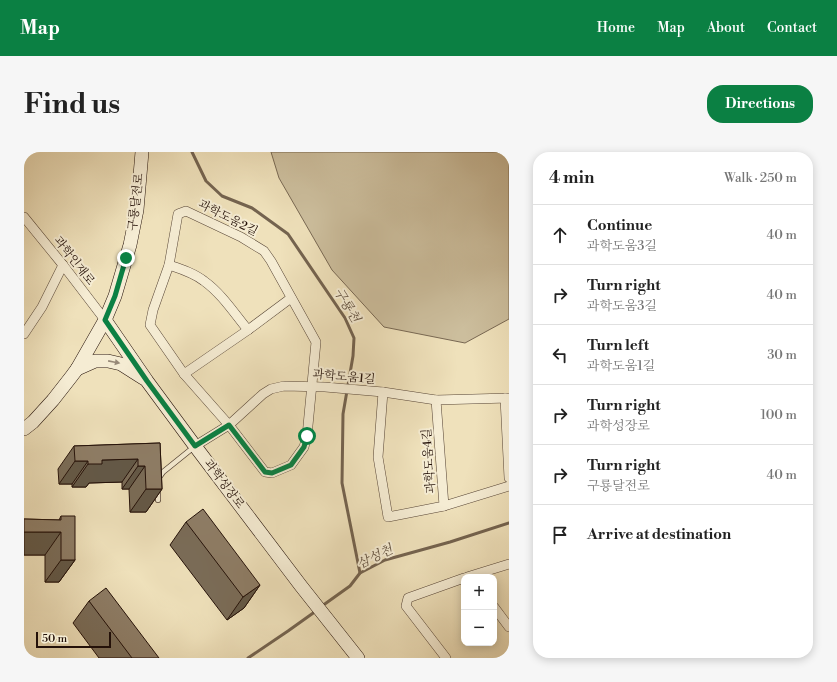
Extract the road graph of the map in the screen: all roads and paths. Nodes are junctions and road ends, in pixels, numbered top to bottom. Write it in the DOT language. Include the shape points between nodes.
graph roads {
  1 [pos="142,152"];
  2 [pos="24,217"];
  3 [pos="169,264"];
  4 [pos="63,265"];
  5 [pos="291,298"];
  6 [pos="105,320"];
  7 [pos="25,329"];
  8 [pos="248,330"];
  9 [pos="76,369"];
  10 [pos="184,374"];
  11 [pos="147,381"];
  12 [pos="312,386"];
  13 [pos="380,392"];
  14 [pos="507,398"];
  15 [pos="436,400"];
  16 [pos="229,425"];
  17 [pos="24,429"];
  18 [pos="195,446"];
  19 [pos="509,478"];
  20 [pos="509,486"];
  21 [pos="158,500"];
  22 [pos="444,506"];
  23 [pos="509,564"];
  24 [pos="477,574"];
  25 [pos="461,579"];
  26 [pos="496,610"];
  27 [pos="509,627"];
  28 [pos="358,658"];
  29 [pos="446,658"];
  1 -- 6 [label="street, 구룡달전로" via="137,210 130,245"];
  2 -- 4 [label="street, 과학인재로"];
  3 -- 5 [label="street, 과학도움2길" via="178,214 186,211 264,251"];
  3 -- 8 [label="street" via="213,288"];
  3 -- 10 [label="street, 과학도움2길" via="150,325"];
  4 -- 6 [label="street, 과학인재로"];
  4 -- 7 [label="street" via="42,307"];
  5 -- 8 [label="street"];
  5 -- 12 [label="street, 과학도움2길" via="316,342"];
  6 -- 9 [label="street"];
  6 -- 11 [label="street, 과학성장로"];
  8 -- 10 [label="street"];
  9 -- 11 [label="street, one-way" via="95,361 108,361 121,364"];
  9 -- 17 [label="street" via="53,400"];
  10 -- 16 [label="street, 과학도움2길"];
  11 -- 18 [label="street, 과학성장로"];
  12 -- 13 [label="street, 과학도움1길"];
  12 -- 16 [label="street, 과학도움1길" via="284,386 271,389 262,394"];
  12 -- 16 [label="street, 과학도움2길" via="306,442 291,465 272,473 265,472"];
  13 -- 15 [label="street, 과학도움1길"];
  13 -- 22 [label="street, 과학도움4길" via="378,458 388,516"];
  14 -- 15 [label="street, 과학도움1길"];
  14 -- 19 [label="street"];
  15 -- 22 [label="street, 과학도움4길"];
  16 -- 18 [label="street, 과학도움1길"];
  18 -- 21 [label="lane" via="158,479"];
  18 -- 28 [label="street, 과학성장로"];
  20 -- 22 [label="street"];
  23 -- 24 [label="street"];
  25 -- 29 [label="street" via="408,598 406,606"];
  26 -- 27 [label="street"];
}
